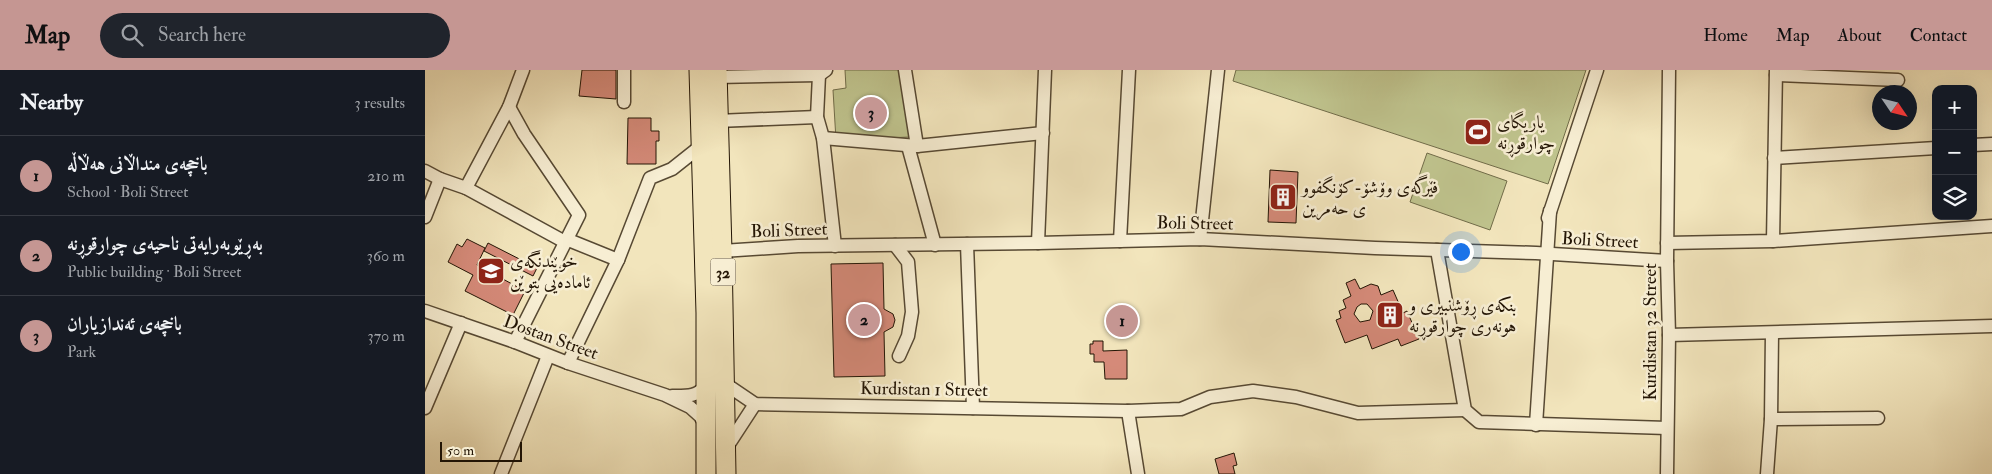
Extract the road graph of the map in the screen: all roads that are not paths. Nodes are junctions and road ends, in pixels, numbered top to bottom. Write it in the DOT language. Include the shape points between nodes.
graph roads {
  1 [pos="523,70"];
  2 [pos="624,70"];
  3 [pos="699,70"];
  4 [pos="905,70"];
  5 [pos="1045,70"];
  6 [pos="1129,70"];
  7 [pos="1218,70"];
  8 [pos="1597,70"];
  9 [pos="1669,70"];
  10 [pos="823,72"];
  11 [pos="1776,72"];
  12 [pos="717,73"];
  13 [pos="1898,80"];
  14 [pos="624,102"];
  15 [pos="509,107"];
  16 [pos="817,118"];
  17 [pos="717,121"];
  18 [pos="1043,133"];
  19 [pos="823,138"];
  20 [pos="1992,144"];
  21 [pos="1977,145"];
  22 [pos="701,146"];
  23 [pos="913,146"];
  24 [pos="1932,148"];
  25 [pos="1775,158"];
  26 [pos="425,171"];
  27 [pos="440,180"];
  28 [pos="466,188"];
  29 [pos="425,217"];
  30 [pos="1992,226"];
  31 [pos="1200,239"];
  32 [pos="566,240"];
  33 [pos="1120,241"];
  34 [pos="1773,241"];
  35 [pos="1038,243"];
  36 [pos="1667,243"];
  37 [pos="967,244"];
  38 [pos="716,245"];
  39 [pos="895,245"];
  40 [pos="935,245"];
  41 [pos="835,246"];
  42 [pos="1437,250"];
  43 [pos="1541,254"];
  44 [pos="618,260"];
  45 [pos="1667,261"];
  46 [pos="425,311"];
  47 [pos="461,323"];
  48 [pos="1992,326"];
  49 [pos="1772,333"];
  50 [pos="1669,335"];
  51 [pos="515,342"];
  52 [pos="548,356"];
  53 [pos="899,356"];
  54 [pos="568,363"];
  55 [pos="715,384"];
  56 [pos="665,395"];
  57 [pos="755,404"];
  58 [pos="425,408"];
  59 [pos="973,408"];
  60 [pos="1465,410"];
  61 [pos="1129,411"];
  62 [pos="1878,418"];
  63 [pos="1771,419"];
  64 [pos="1536,425"];
  65 [pos="707,428"];
  66 [pos="1667,428"];
  67 [pos="725,450"];
  68 [pos="501,474"];
  69 [pos="707,474"];
  70 [pos="726,474"];
  71 [pos="1138,474"];
  72 [pos="1667,474"];
  73 [pos="1767,474"];
  1 -- 15 [label="street"];
  2 -- 14 [label="street"];
  3 -- 22 [label="highway, 32"];
  4 -- 23 [label="street"];
  5 -- 18 [label="street"];
  6 -- 33 [label="street"];
  7 -- 31 [label="street"];
  8 -- 43 [label="street" via="1550,211"];
  9 -- 36 [label="street, Kurdistan 32 Street"];
  10 -- 12 [label="street"];
  10 -- 16 [label="street"];
  11 -- 13 [label="street"];
  11 -- 25 [label="street"];
  12 -- 17 [label="highway, 32"];
  15 -- 28 [label="street"];
  15 -- 32 [label="street" via="579,214"];
  16 -- 17 [label="street"];
  16 -- 19 [label="street"];
  17 -- 38 [label="highway, 32"];
  18 -- 23 [label="street"];
  18 -- 35 [label="street"];
  19 -- 23 [label="street"];
  19 -- 41 [label="street"];
  20 -- 21 [label="street"];
  22 -- 38 [label="highway, 32"];
  22 -- 44 [label="street" via="672,169 650,178"];
  23 -- 40 [label="street"];
  24 -- 25 [label="street"];
  25 -- 34 [label="street"];
  26 -- 27 [label="street"];
  27 -- 28 [label="street"];
  27 -- 29 [label="street"];
  28 -- 32 [label="street"];
  30 -- 34 [label="street"];
  31 -- 33 [label="street, Boli Street"];
  31 -- 42 [label="street, Boli Street"];
  32 -- 44 [label="street"];
  32 -- 51 [label="street"];
  33 -- 35 [label="street, Boli Street"];
  34 -- 36 [label="street"];
  35 -- 37 [label="street, Boli Street"];
  36 -- 45 [label="street, Kurdistan 32 Street"];
  37 -- 40 [label="street, Boli Street"];
  37 -- 59 [label="street"];
  38 -- 41 [label="street, Boli Street"];
  38 -- 55 [label="highway, 32"];
  39 -- 40 [label="street, Boli Street"];
  39 -- 41 [label="street, Boli Street"];
  39 -- 53 [label="street" via="908,262 912,312 908,336"];
  42 -- 43 [label="street, Boli Street"];
  42 -- 60 [label="street"];
  43 -- 45 [label="street, Boli Street"];
  43 -- 64 [label="street"];
  44 -- 54 [label="street"];
  45 -- 50 [label="street, Kurdistan 32 Street"];
  46 -- 47 [label="street, Dostan Street"];
  47 -- 51 [label="street, Dostan Street"];
  47 -- 58 [label="street"];
  48 -- 49 [label="street"];
  49 -- 50 [label="street"];
  49 -- 63 [label="street"];
  50 -- 66 [label="street, Kurdistan 32 Street"];
  51 -- 52 [label="street, Dostan Street"];
  52 -- 54 [label="street, Dostan Street"];
  52 -- 68 [label="street"];
  54 -- 56 [label="street, Dostan Street"];
  55 -- 56 [label="street, Dostan Street" via="693,396"];
  55 -- 57 [label="street"];
  55 -- 65 [label="highway, 32"];
  55 -- 67 [label="highway, 32"];
  56 -- 65 [label="street, Dostan Street" via="691,407"];
  57 -- 59 [label="street, Kurdistan 1 Street"];
  57 -- 67 [label="street"];
  59 -- 61 [label="street, Kurdistan 1 Street"];
  60 -- 61 [label="street, Kurdistan 1 Street" via="1358,413 1253,391 1210,397 1181,409"];
  60 -- 64 [label="street" via="1479,422"];
  61 -- 71 [label="street"];
  62 -- 63 [label="street"];
  63 -- 73 [label="street"];
  64 -- 66 [label="street"];
  65 -- 69 [label="highway, 32"];
  66 -- 72 [label="street, Kurdistan 32 Street"];
  67 -- 70 [label="highway, 32"];
}
